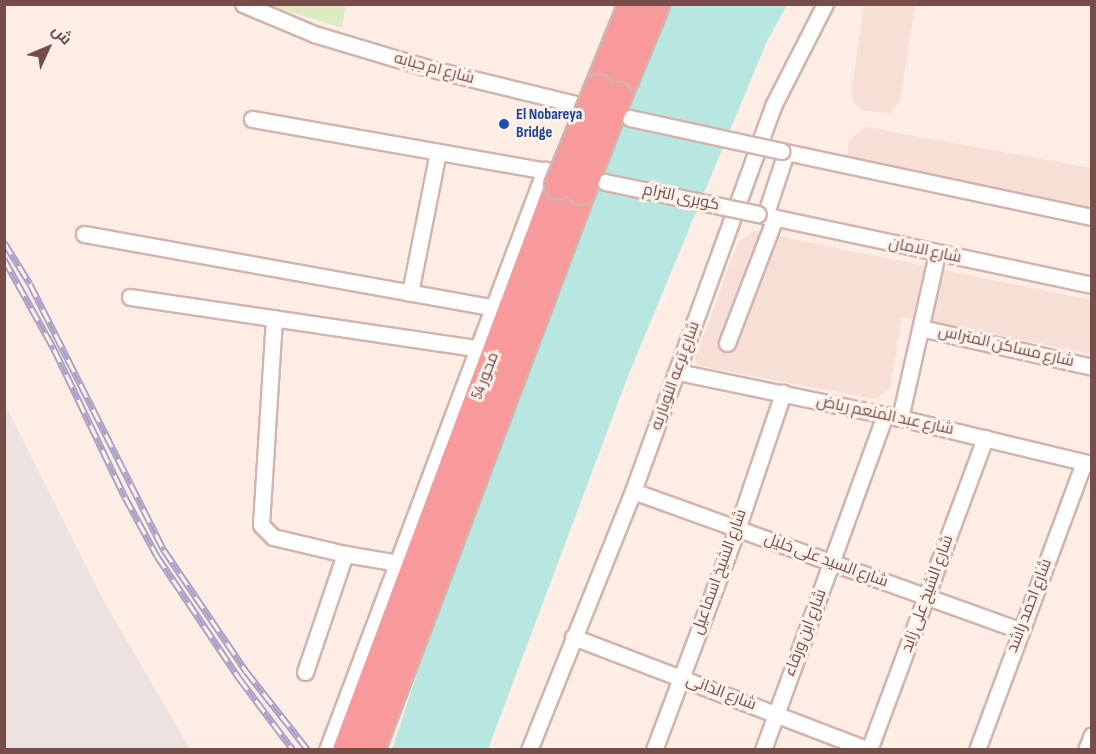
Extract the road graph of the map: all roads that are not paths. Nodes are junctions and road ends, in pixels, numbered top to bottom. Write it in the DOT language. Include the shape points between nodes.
graph roads {
  1 [pos="243,4"];
  2 [pos="632,4"];
  3 [pos="655,4"];
  4 [pos="825,4"];
  5 [pos="615,101"];
  6 [pos="252,119"];
  7 [pos="784,151"];
  8 [pos="438,152"];
  9 [pos="572,182"];
  10 [pos="766,216"];
  11 [pos="1092,217"];
  12 [pos="84,234"];
  13 [pos="937,254"];
  14 [pos="1092,285"];
  15 [pos="410,292"];
  16 [pos="130,297"];
  17 [pos="491,307"];
  18 [pos="274,318"];
  19 [pos="921,328"];
  20 [pos="727,343"];
  21 [pos="476,348"];
  22 [pos="1092,367"];
  23 [pos="678,372"];
  24 [pos="783,393"];
  25 [pos="893,417"];
  26 [pos="985,438"];
  27 [pos="1088,463"];
  28 [pos="633,491"];
  29 [pos="737,528"];
  30 [pos="345,554"];
  31 [pos="399,563"];
  32 [pos="832,563"];
  33 [pos="927,597"];
  34 [pos="1020,630"];
  35 [pos="573,637"];
  36 [pos="304,672"];
  37 [pos="681,678"];
  38 [pos="776,714"];
  39 [pos="1092,735"];
  40 [pos="327,750"];
  41 [pos="346,750"];
  42 [pos="370,750"];
  43 [pos="530,750"];
  44 [pos="654,750"];
  45 [pos="763,750"];
  46 [pos="869,750"];
  47 [pos="977,750"];
  48 [pos="1086,750"];
  1 -- 5 [label="street, شارع ام جبابه" via="314,34 424,67"];
  2 -- 5 [label="highway, محور 54"];
  3 -- 5 [label="highway, محور 54"];
  4 -- 23 [label="street, شارع ترعه النوباريه" via="774,104"];
  5 -- 7 [label="street, bridge"];
  5 -- 9 [label="highway, محور 54, bridge"];
  6 -- 8 [label="street, كوبرى الترام"];
  7 -- 10 [label="street"];
  7 -- 11 [label="street"];
  8 -- 9 [label="street, كوبرى الترام"];
  8 -- 15 [label="street"];
  9 -- 10 [label="street, كوبرى الترام, bridge"];
  9 -- 17 [label="street"];
  9 -- 41 [label="highway, محور 54"];
  9 -- 42 [label="highway, محور 54"];
  10 -- 13 [label="street, شارع الامان"];
  10 -- 20 [label="street"];
  12 -- 15 [label="street"];
  13 -- 14 [label="street, شارع الامان"];
  13 -- 19 [label="street, شارع ابن ورقاء"];
  15 -- 17 [label="street"];
  16 -- 18 [label="street"];
  17 -- 21 [label="street"];
  18 -- 21 [label="street"];
  18 -- 30 [label="street" via="261,525 273,537"];
  19 -- 22 [label="street, شارع مساكن المتراس"];
  19 -- 25 [label="street, شارع ابن ورقاء"];
  21 -- 31 [label="street"];
  23 -- 24 [label="street, شارع عبد المنعم رياض"];
  23 -- 28 [label="street, شارع ترعه النوباريه"];
  24 -- 25 [label="street, شارع عبد المنعم رياض"];
  24 -- 29 [label="street, شارع الشيخ اسماعيل"];
  25 -- 26 [label="street, شارع عبد المنعم رياض"];
  25 -- 32 [label="street, شارع ابن ورقاء"];
  26 -- 27 [label="street, شارع عبد المنعم رياض"];
  26 -- 33 [label="street, شارع الشيخ على زايد"];
  27 -- 34 [label="street, شارع احمد راشد"];
  28 -- 29 [label="street, شارع السيد على خليل"];
  28 -- 35 [label="street, شارع ترعه النوباريه"];
  29 -- 32 [label="street, شارع السيد على خليل"];
  29 -- 37 [label="street, شارع الشيخ اسماعيل"];
  30 -- 31 [label="street"];
  30 -- 36 [label="street"];
  31 -- 40 [label="street"];
  32 -- 33 [label="street, شارع السيد على خليل"];
  32 -- 38 [label="street, شارع ابن ورقاء"];
  33 -- 34 [label="street, شارع السيد على خليل"];
  33 -- 46 [label="street, شارع الشيخ على زايد"];
  34 -- 47 [label="street, شارع احمد راشد"];
  35 -- 37 [label="street, شارع الدانى"];
  35 -- 43 [label="street, شارع ترعه النوباريه"];
  37 -- 38 [label="street, شارع الدانى"];
  37 -- 44 [label="street, شارع الشيخ اسماعيل"];
  38 -- 45 [label="street, شارع ابن ورقاء"];
  38 -- 46 [label="street, شارع الدانى"];
  39 -- 48 [label="street"];
}
